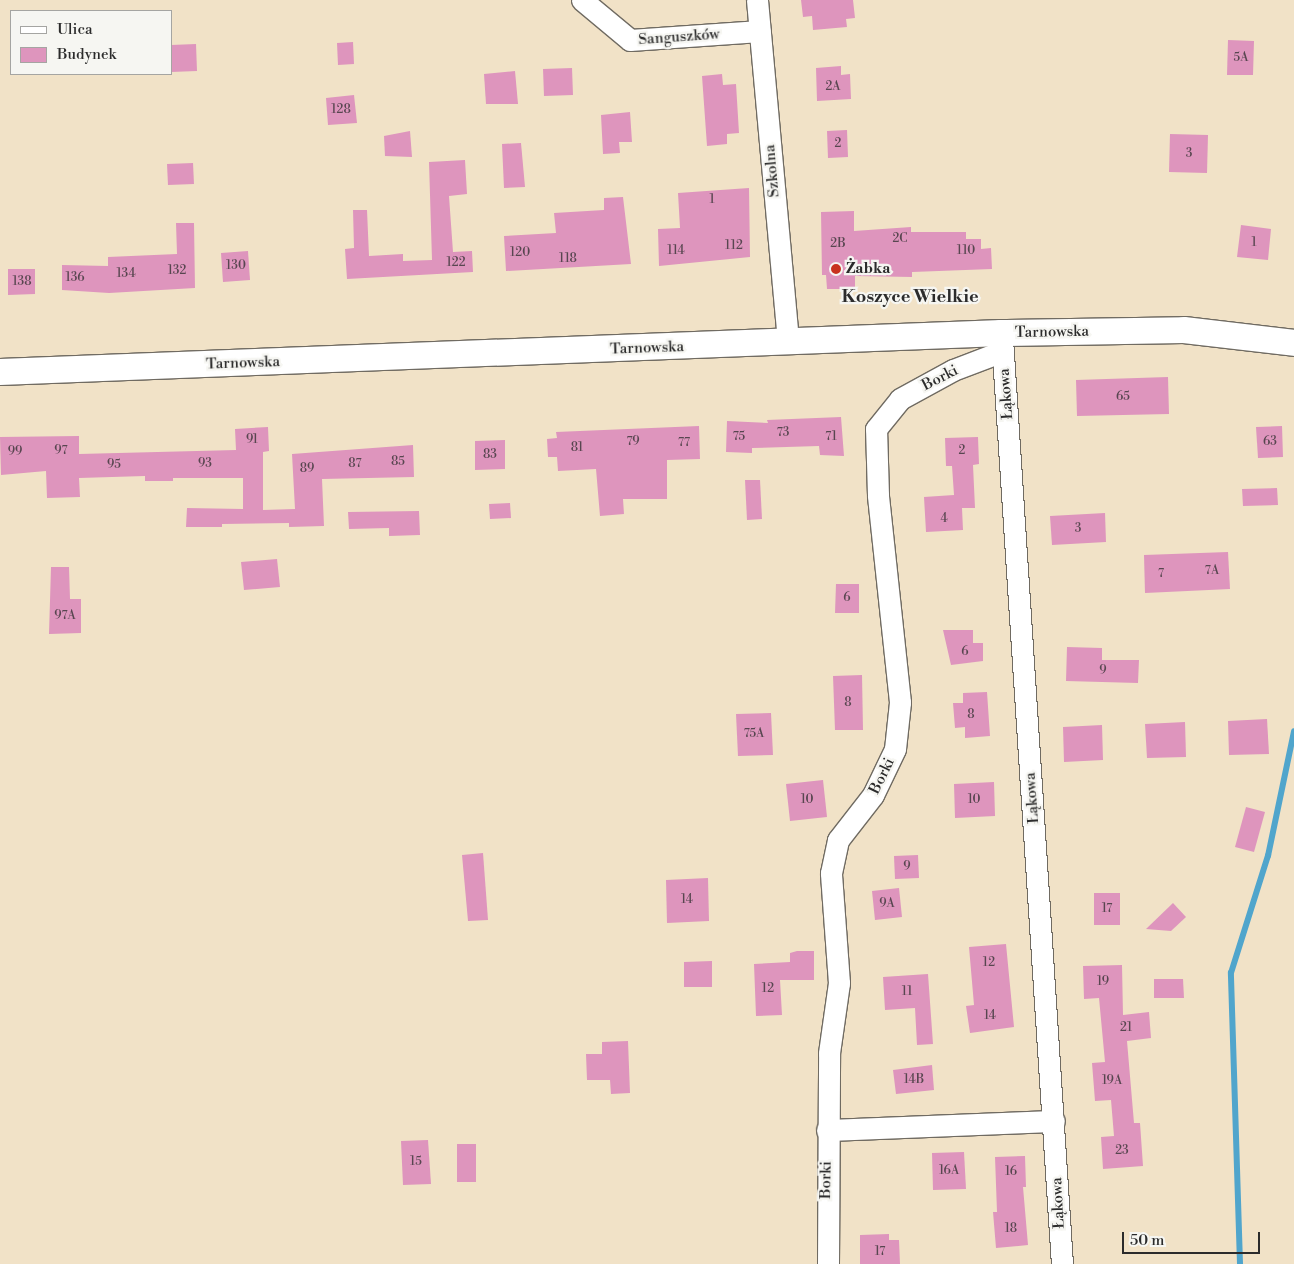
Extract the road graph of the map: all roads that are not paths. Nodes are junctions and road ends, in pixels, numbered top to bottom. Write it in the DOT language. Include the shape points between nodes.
graph roads {
  1 [pos="582,0"];
  2 [pos="757,0"];
  3 [pos="760,31"];
  4 [pos="788,342"];
  5 [pos="1002,342"];
  6 [pos="1294,343"];
  7 [pos="0,372"];
  8 [pos="1054,1122"];
  9 [pos="827,1130"];
  10 [pos="828,1264"];
  11 [pos="1062,1264"];
  1 -- 3 [label="street, Sanguszków" via="630,40"];
  2 -- 3 [label="street, Szkolna"];
  3 -- 4 [label="street, Szkolna"];
  4 -- 5 [label="street, Tarnowska"];
  4 -- 7 [label="street, Tarnowska"];
  5 -- 6 [label="street, Tarnowska" via="1184,330"];
  5 -- 8 [label="street, Łąkowa"];
  5 -- 9 [label="street, Borki" via="900,399 876,429 878,494 900,702 895,749 873,796 838,840 831,873 839,983 829,1052"];
  8 -- 9 [label="street"];
  8 -- 11 [label="street, Łąkowa"];
  9 -- 10 [label="street, Borki"];
}
